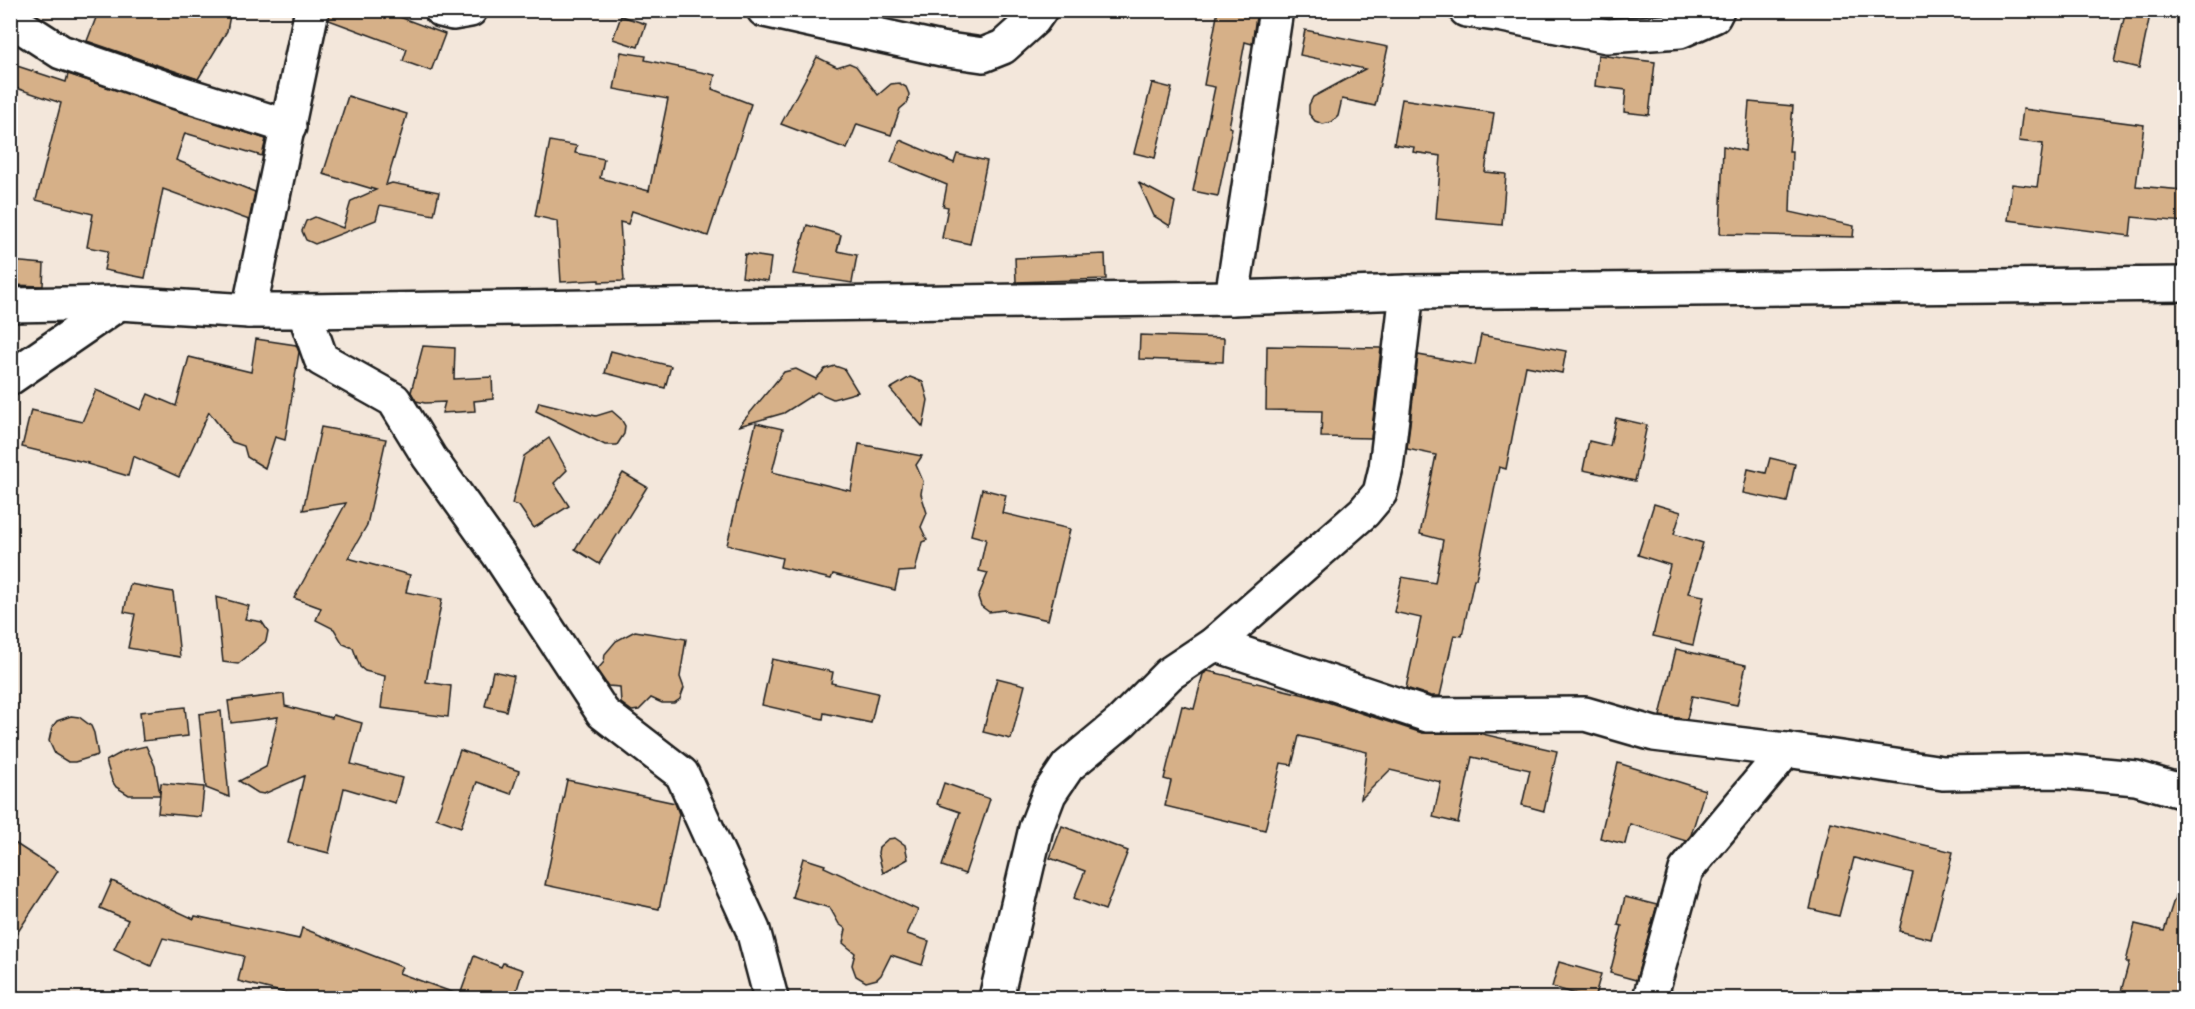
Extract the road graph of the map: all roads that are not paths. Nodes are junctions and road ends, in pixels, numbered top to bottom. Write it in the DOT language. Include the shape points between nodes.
graph roads {
  1 [pos="312,10"];
  2 [pos="441,10"];
  3 [pos="470,10"];
  4 [pos="764,10"];
  5 [pos="1040,10"];
  6 [pos="1276,10"];
  7 [pos="1466,10"];
  8 [pos="1717,10"];
  9 [pos="10,19"];
  10 [pos="289,127"];
  11 [pos="2184,284"];
  12 [pos="1407,292"];
  13 [pos="1232,298"];
  14 [pos="119,303"];
  15 [pos="10,305"];
  16 [pos="249,311"];
  17 [pos="304,311"];
  18 [pos="10,378"];
  19 [pos="1214,644"];
  20 [pos="1786,750"];
  21 [pos="2184,792"];
  22 [pos="771,999"];
  23 [pos="996,999"];
  24 [pos="1650,999"];
  1 -- 10 [label="street"];
  2 -- 3 [label="street" via="453,14"];
  4 -- 5 [label="street" via="941,50 983,55 1003,47"];
  6 -- 13 [label="street"];
  7 -- 8 [label="street" via="1607,36 1680,31 1714,16"];
  9 -- 10 [label="street" via="61,52"];
  10 -- 16 [label="street"];
  11 -- 12 [label="street"];
  12 -- 13 [label="street"];
  12 -- 19 [label="street" via="1380,493 1364,512"];
  13 -- 17 [label="street"];
  14 -- 15 [label="street"];
  14 -- 16 [label="street"];
  14 -- 18 [label="street"];
  16 -- 17 [label="street"];
  17 -- 22 [label="street" via="321,359 394,400 603,713 682,774 753,930"];
  19 -- 20 [label="street" via="1428,715 1585,714 1654,734"];
  19 -- 23 [label="street" via="1169,674 1121,722 1068,766 1049,794 1036,828"];
  20 -- 21 [label="street" via="1942,773 2060,771 2136,778"];
  20 -- 24 [label="street" via="1686,870"];
}
